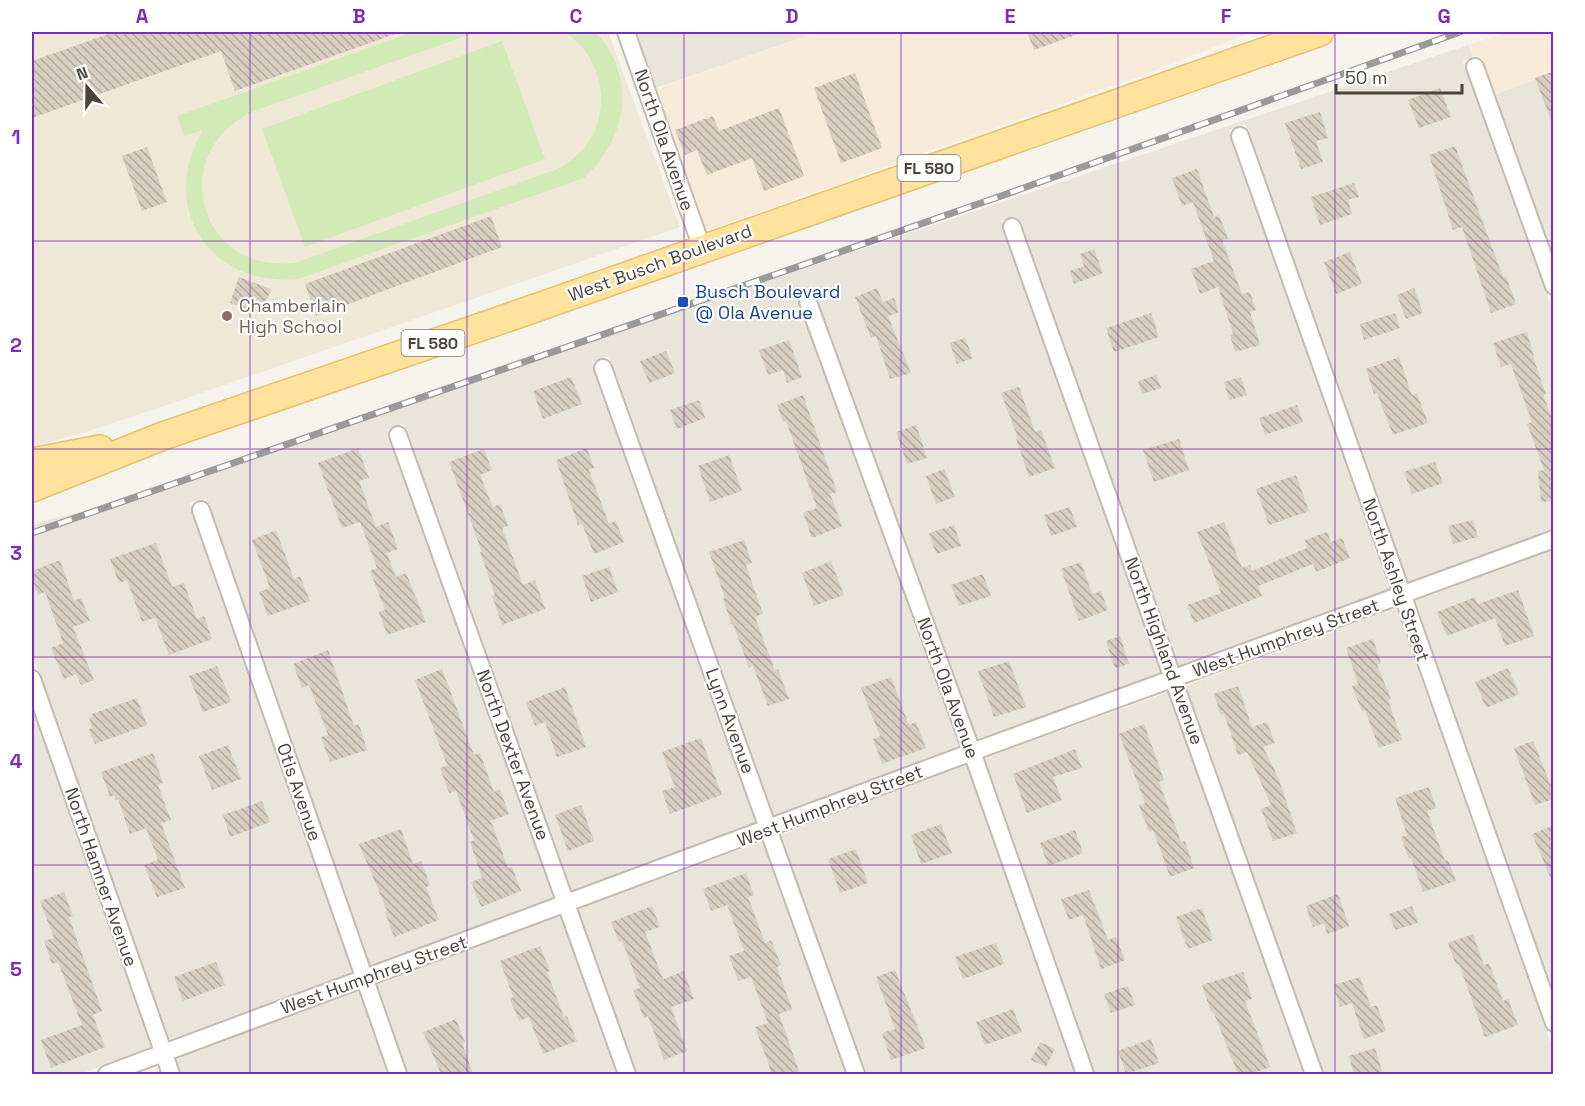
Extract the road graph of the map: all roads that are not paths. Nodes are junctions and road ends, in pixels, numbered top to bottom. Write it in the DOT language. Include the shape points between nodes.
graph roads {
  1 [pos="626,32"];
  2 [pos="1279,32"];
  3 [pos="1320,32"];
  4 [pos="1475,66"];
  5 [pos="1156,89"];
  6 [pos="1240,136"];
  7 [pos="1012,228"];
  8 [pos="702,248"];
  9 [pos="1554,286"];
  10 [pos="808,302"];
  11 [pos="603,368"];
  12 [pos="398,435"];
  13 [pos="163,436"];
  14 [pos="32,462"];
  15 [pos="32,488"];
  16 [pos="201,510"];
  17 [pos="1554,540"];
  18 [pos="1401,596"];
  19 [pos="32,679"];
  20 [pos="1174,680"];
  21 [pos="972,752"];
  22 [pos="769,829"];
  23 [pos="567,903"];
  24 [pos="364,979"];
  25 [pos="1554,1023"];
  26 [pos="163,1053"];
  27 [pos="107,1074"];
  28 [pos="171,1074"];
  29 [pos="398,1074"];
  30 [pos="627,1074"];
  31 [pos="856,1074"];
  32 [pos="1085,1074"];
  33 [pos="1314,1074"];
  1 -- 8 [label="street, North Ola Avenue"];
  2 -- 5 [label="main road, West Busch Boulevard / FL 580"];
  3 -- 5 [label="main road, West Busch Boulevard / FL 580"];
  4 -- 9 [label="street"];
  5 -- 8 [label="main road, West Busch Boulevard / FL 580"];
  6 -- 18 [label="street, North Ashley Street"];
  7 -- 20 [label="street, North Highland Avenue"];
  8 -- 13 [label="main road, West Busch Boulevard / FL 580"];
  10 -- 21 [label="street, North Ola Avenue"];
  11 -- 22 [label="street, Lynn Avenue"];
  12 -- 23 [label="street, North Dexter Avenue"];
  13 -- 14 [label="main road, West Busch Boulevard / FL 580"];
  13 -- 15 [label="main road, West Busch Boulevard / FL 580"];
  16 -- 24 [label="street, Otis Avenue"];
  17 -- 18 [label="street, West Humphrey Street"];
  18 -- 20 [label="street, West Humphrey Street"];
  18 -- 25 [label="street, North Ashley Street"];
  19 -- 26 [label="street, North Hamner Avenue"];
  20 -- 21 [label="street, West Humphrey Street"];
  20 -- 33 [label="street, North Highland Avenue"];
  21 -- 22 [label="street, West Humphrey Street"];
  21 -- 32 [label="street, North Ola Avenue"];
  22 -- 23 [label="street, West Humphrey Street"];
  22 -- 31 [label="street, Lynn Avenue"];
  23 -- 24 [label="street, West Humphrey Street"];
  23 -- 30 [label="street, North Dexter Avenue"];
  24 -- 26 [label="street, West Humphrey Street"];
  24 -- 29 [label="street, Otis Avenue"];
  26 -- 27 [label="street, West Humphrey Street"];
  26 -- 28 [label="street, North Hamner Avenue"];
}
